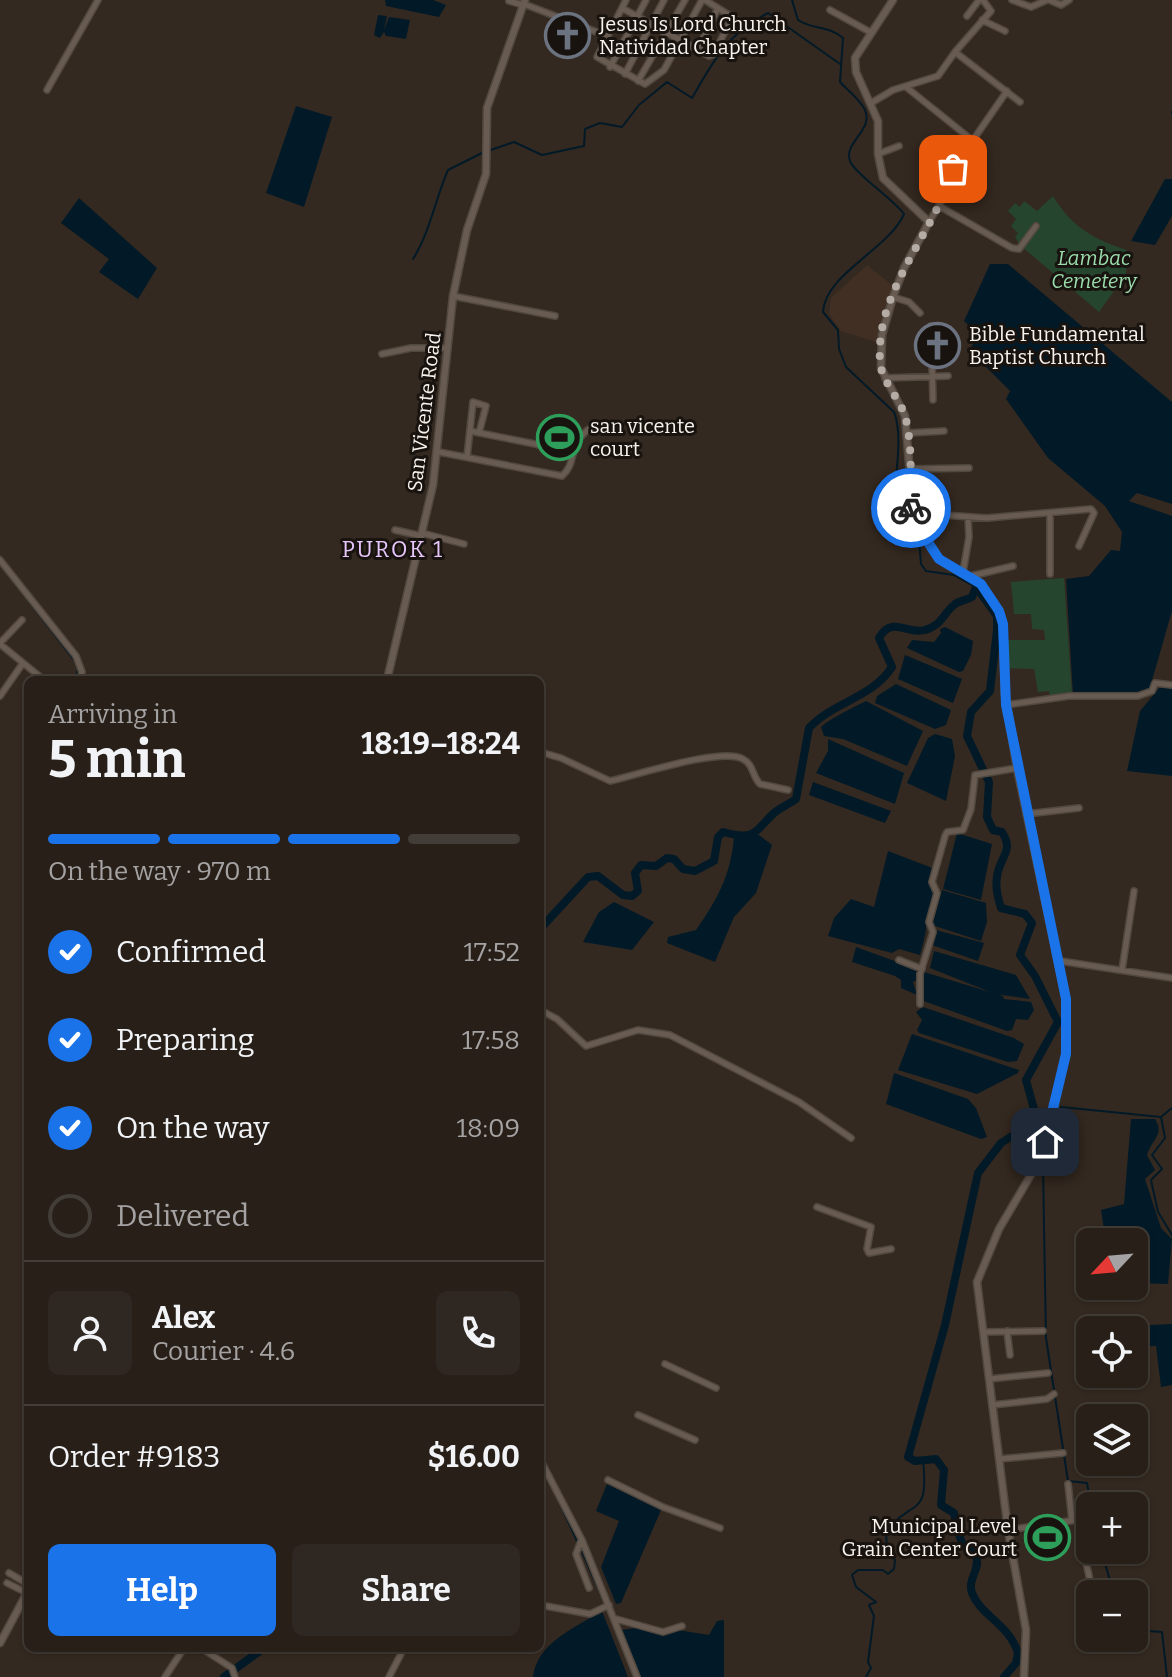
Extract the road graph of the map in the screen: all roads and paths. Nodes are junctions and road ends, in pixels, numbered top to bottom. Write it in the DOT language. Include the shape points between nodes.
graph roads {
  1 [pos="98,0"];
  2 [pos="626,0"];
  3 [pos="646,0"];
  4 [pos="664,0"];
  5 [pos="685,0"];
  6 [pos="704,0"];
  7 [pos="893,0"];
  8 [pos="1012,0"];
  9 [pos="1048,0"];
  10 [pos="1069,0"];
  11 [pos="509,1"];
  12 [pos="985,1"];
  13 [pos="524,3"];
  14 [pos="622,8"];
  15 [pos="718,8"];
  16 [pos="830,10"];
  17 [pos="637,16"];
  18 [pos="967,16"];
  19 [pos="982,20"];
  20 [pos="652,23"];
  21 [pos="667,31"];
  22 [pos="1005,31"];
  23 [pos="870,32"];
  24 [pos="607,36"];
  25 [pos="682,40"];
  26 [pos="698,49"];
  27 [pos="955,52"];
  28 [pos="610,67"];
  29 [pos="625,74"];
  30 [pos="638,81"];
  31 [pos="906,87"];
  32 [pos="47,90"];
  33 [pos="1007,91"];
  34 [pos="1020,102"];
  35 [pos="871,103"];
  36 [pos="972,140"];
  37 [pos="899,146"];
  38 [pos="878,154"];
  39 [pos="939,206"];
  40 [pos="929,222"];
  41 [pos="1036,226"];
  42 [pos="453,296"];
  43 [pos="893,297"];
  44 [pos="920,313"];
  45 [pos="555,316"];
  46 [pos="931,326"];
  47 [pos="448,348"];
  48 [pos="943,349"];
  49 [pos="931,350"];
  50 [pos="382,354"];
  51 [pos="932,376"];
  52 [pos="948,376"];
  53 [pos="885,378"];
  54 [pos="933,400"];
  55 [pos="593,426"];
  56 [pos="470,431"];
  57 [pos="944,431"];
  58 [pos="479,433"];
  59 [pos="908,433"];
  60 [pos="565,450"];
  61 [pos="439,452"];
  62 [pos="467,457"];
  63 [pos="969,468"];
  64 [pos="910,469"];
  65 [pos="911,513"];
  66 [pos="1050,515"];
  67 [pos="968,518"];
  68 [pos="395,530"];
  69 [pos="422,534"];
  70 [pos="464,544"];
  71 [pos="1079,546"];
  72 [pos="0,560"];
  73 [pos="1013,566"];
  74 [pos="963,572"];
  75 [pos="1050,574"];
  76 [pos="971,576"];
  77 [pos="22,620"];
  78 [pos="0,644"];
  79 [pos="23,663"];
  80 [pos="39,676"];
  81 [pos="81,676"];
  82 [pos="388,676"];
  83 [pos="1172,685"];
  84 [pos="0,696"];
  85 [pos="1006,705"];
  86 [pos="544,753"];
  87 [pos="1017,768"];
  88 [pos="788,790"];
  89 [pos="1079,808"];
  90 [pos="1026,814"];
  91 [pos="1134,891"];
  92 [pos="899,960"];
  93 [pos="1060,961"];
  94 [pos="922,969"];
  95 [pos="1122,970"];
  96 [pos="1172,978"];
  97 [pos="920,1004"];
  98 [pos="544,1012"];
  99 [pos="851,1138"];
  100 [pos="817,1207"];
  101 [pos="891,1249"];
  102 [pos="1007,1331"];
  103 [pos="1043,1331"];
  104 [pos="982,1332"];
  105 [pos="1010,1355"];
  106 [pos="665,1364"];
  107 [pos="1048,1373"];
  108 [pos="988,1380"];
  109 [pos="716,1388"];
  110 [pos="1054,1394"];
  111 [pos="991,1405"];
  112 [pos="638,1415"];
  113 [pos="695,1440"];
  114 [pos="1063,1453"];
  115 [pos="998,1459"];
  116 [pos="544,1467"];
  117 [pos="608,1480"];
  118 [pos="1068,1484"];
  119 [pos="1074,1520"];
  120 [pos="720,1528"];
  121 [pos="1008,1530"];
  122 [pos="581,1542"];
  123 [pos="9,1573"];
  124 [pos="1089,1580"];
  125 [pos="24,1582"];
  126 [pos="7,1583"];
  127 [pos="589,1588"];
  128 [pos="24,1590"];
  129 [pos="24,1599"];
  130 [pos="544,1606"];
  131 [pos="607,1606"];
  132 [pos="615,1618"];
  133 [pos="0,1620"];
  134 [pos="9,1625"];
  135 [pos="682,1626"];
  136 [pos="0,1643"];
  137 [pos="181,1652"];
  138 [pos="207,1652"];
  139 [pos="402,1652"];
  140 [pos="165,1677"];
  141 [pos="235,1677"];
  142 [pos="389,1677"];
  143 [pos="637,1677"];
  144 [pos="1024,1677"];
  1 -- 32 [label="street"];
  2 -- 14 [label="street"];
  3 -- 17 [label="street"];
  4 -- 20 [label="street"];
  5 -- 21 [label="street"];
  6 -- 15 [label="street"];
  6 -- 25 [label="street"];
  7 -- 23 [label="street"];
  8 -- 9 [label="street" via="1031,7"];
  9 -- 10 [label="street" via="1061,5"];
  11 -- 13 [label="street"];
  12 -- 18 [label="street"];
  12 -- 19 [label="street" via="991,9"];
  13 -- 24 [label="street"];
  13 -- 42 [label="street, San Vicente Road" via="487,108 486,174"];
  14 -- 17 [label="street"];
  14 -- 24 [label="street"];
  15 -- 26 [label="street"];
  15 -- 26 [label="street" via="734,18 712,56"];
  16 -- 23 [label="street"];
  17 -- 20 [label="street"];
  17 -- 28 [label="street"];
  19 -- 22 [label="street"];
  19 -- 27 [label="street"];
  20 -- 21 [label="street"];
  20 -- 29 [label="street"];
  21 -- 25 [label="street"];
  21 -- 30 [label="street"];
  23 -- 35 [label="street" via="855,65"];
  24 -- 28 [label="street" via="597,57"];
  25 -- 26 [label="street"];
  25 -- 30 [label="street" via="664,70 647,83"];
  27 -- 31 [label="street" via="938,76"];
  27 -- 33 [label="street"];
  28 -- 29 [label="street"];
  29 -- 30 [label="street"];
  31 -- 35 [label="street"];
  31 -- 36 [label="street"];
  33 -- 34 [label="street"];
  33 -- 36 [label="street"];
  35 -- 38 [label="street" via="878,121"];
  36 -- 39 [label="street" via="953,169"];
  37 -- 38 [label="street"];
  38 -- 40 [label="street" via="888,186"];
  39 -- 40 [label="street"];
  39 -- 41 [label="street" via="1012,248 1019,249"];
  40 -- 43 [label="street"];
  42 -- 45 [label="street"];
  42 -- 47 [label="street, San Vicente Road"];
  43 -- 44 [label="street"];
  43 -- 53 [label="street" via="882,335"];
  46 -- 49 [label="street"];
  47 -- 50 [label="street"];
  47 -- 61 [label="street, San Vicente Road"];
  48 -- 49 [label="street"];
  49 -- 51 [label="street"];
  51 -- 52 [label="street"];
  51 -- 53 [label="street"];
  51 -- 54 [label="street"];
  53 -- 59 [label="street" via="901,405"];
  55 -- 62 [label="street" via="576,440 562,476"];
  56 -- 58 [label="street"];
  56 -- 58 [label="street" via="473,402 486,406"];
  56 -- 62 [label="street"];
  57 -- 59 [label="street"];
  58 -- 60 [label="street"];
  59 -- 64 [label="street"];
  61 -- 62 [label="street"];
  61 -- 69 [label="street, San Vicente Road"];
  63 -- 64 [label="street"];
  64 -- 65 [label="street"];
  65 -- 67 [label="street"];
  65 -- 74 [label="street" via="939,559"];
  66 -- 67 [label="street"];
  66 -- 71 [label="street" via="1093,511"];
  66 -- 75 [label="street"];
  67 -- 74 [label="street"];
  68 -- 69 [label="street"];
  69 -- 70 [label="street"];
  69 -- 82 [label="street, San Vicente Road"];
  72 -- 81 [label="street" via="76,656"];
  73 -- 76 [label="street"];
  74 -- 76 [label="street"];
  76 -- 85 [label="street" via="989,594 1003,624"];
  77 -- 78 [label="street"];
  78 -- 79 [label="street"];
  79 -- 80 [label="street"];
  79 -- 84 [label="street"];
  83 -- 85 [label="street" via="1155,683 1152,691 1138,696 1080,695"];
  85 -- 87 [label="street"];
  86 -- 88 [label="street" via="610,781 689,760 736,756 749,764 760,784"];
  87 -- 90 [label="street"];
  87 -- 94 [label="street" via="973,777 963,830 946,833 932,883 937,891 929,922 933,932"];
  89 -- 90 [label="street"];
  90 -- 93 [label="street"];
  91 -- 95 [label="street"];
  92 -- 94 [label="street"];
  93 -- 95 [label="street"];
  93 -- 104 [label="street" via="1067,1038 1056,1102 1035,1168 979,1273"];
  94 -- 97 [label="street"];
  95 -- 96 [label="street"];
  98 -- 99 [label="street" via="586,1046 638,1030 670,1035 799,1102"];
  100 -- 101 [label="street" via="871,1227 869,1253"];
  102 -- 103 [label="street"];
  102 -- 104 [label="street"];
  102 -- 105 [label="street"];
  104 -- 108 [label="street"];
  106 -- 109 [label="street"];
  107 -- 108 [label="street"];
  108 -- 111 [label="street"];
  110 -- 111 [label="street"];
  111 -- 115 [label="street"];
  112 -- 113 [label="street"];
  114 -- 115 [label="street"];
  115 -- 121 [label="street"];
  116 -- 122 [label="street"];
  117 -- 120 [label="street"];
  118 -- 119 [label="street"];
  119 -- 121 [label="street"];
  119 -- 124 [label="street"];
  121 -- 144 [label="street" via="1026,1630"];
  122 -- 127 [label="street" via="577,1551"];
  122 -- 131 [label="street"];
  123 -- 125 [label="street"];
  126 -- 128 [label="street"];
  129 -- 134 [label="street"];
  130 -- 131 [label="street" via="588,1614"];
  131 -- 132 [label="street"];
  132 -- 135 [label="street" via="663,1632"];
  132 -- 143 [label="street"];
  133 -- 134 [label="street"];
  134 -- 136 [label="street"];
  137 -- 140 [label="street"];
  138 -- 141 [label="street" via="232,1668"];
  139 -- 142 [label="street"];
}
